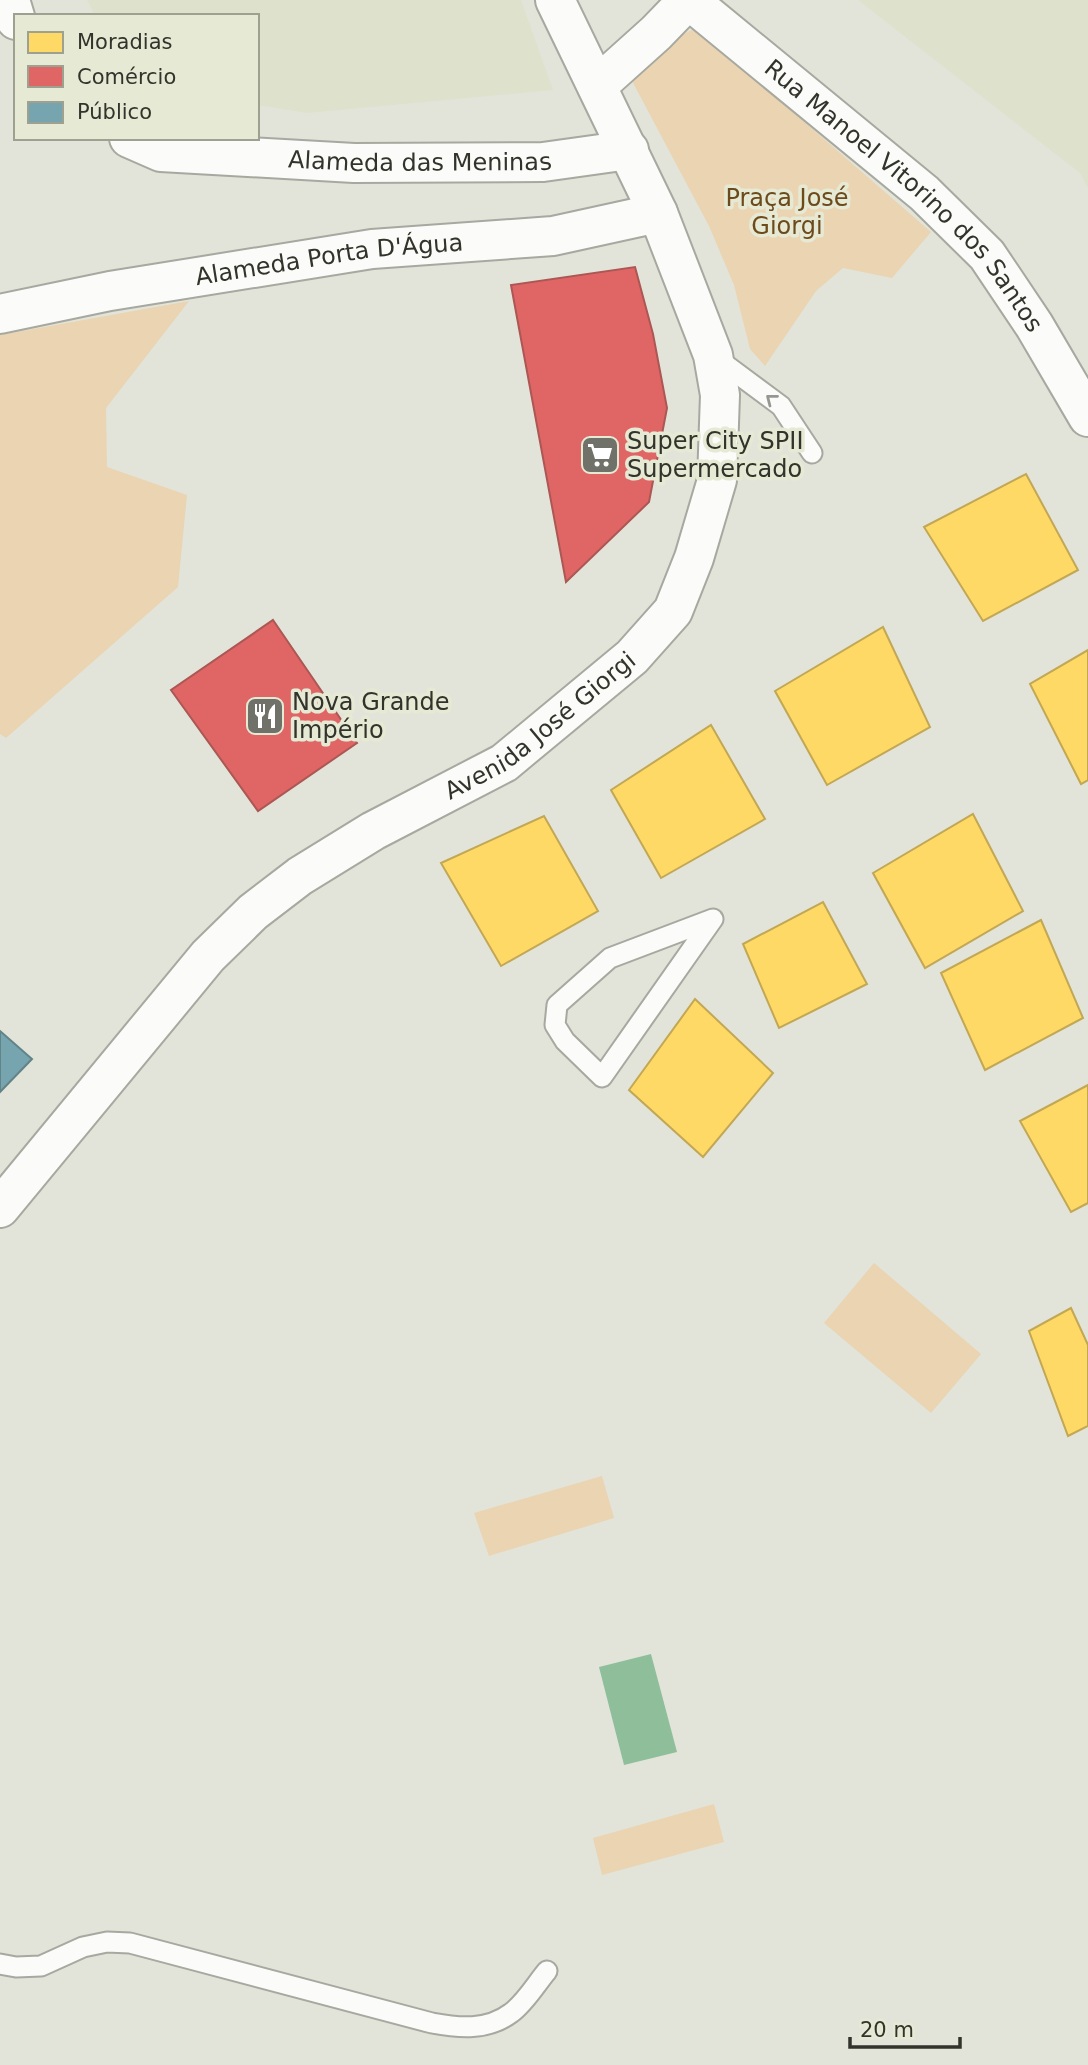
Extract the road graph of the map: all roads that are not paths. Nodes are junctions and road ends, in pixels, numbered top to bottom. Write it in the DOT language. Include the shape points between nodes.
graph roads {
  1 [pos="555,0"];
  2 [pos="689,0"];
  3 [pos="597,86"];
  4 [pos="134,140"];
  5 [pos="629,150"];
  6 [pos="658,213"];
  7 [pos="0,314"];
  8 [pos="713,355"];
  9 [pos="1088,417"];
  10 [pos="812,453"];
  11 [pos="713,919"];
  12 [pos="0,1208"];
  13 [pos="0,1964"];
  14 [pos="547,1971"];
  1 -- 3 [label="street, Avenida José Giorgi"];
  2 -- 3 [label="street"];
  2 -- 9 [label="street, Rua Manoel Vitorino dos Santos" via="924,193 987,255"];
  3 -- 5 [label="street, Avenida José Giorgi"];
  4 -- 5 [label="street, Alameda das Meninas" via="161,152 354,163 543,162"];
  5 -- 6 [label="street, Avenida José Giorgi"];
  6 -- 7 [label="street, Alameda Porta D'Água" via="553,236 372,250"];
  6 -- 8 [label="street, Avenida José Giorgi"];
  10 -- 8 [label="lane, one-way" via="781,406"];
  8 -- 12 [label="street, Avenida José Giorgi" via="720,395 716,480 673,611 632,657 504,763 373,831 300,876 253,912 208,956"];
  11 -- 11 [label="lane" via="673,975 602,1077 565,1041 555,1025 557,1005 610,958"];
  13 -- 14 [label="lane" via="41,1966 83,1947 130,1943 461,2028 485,2026 512,2013"];
}
